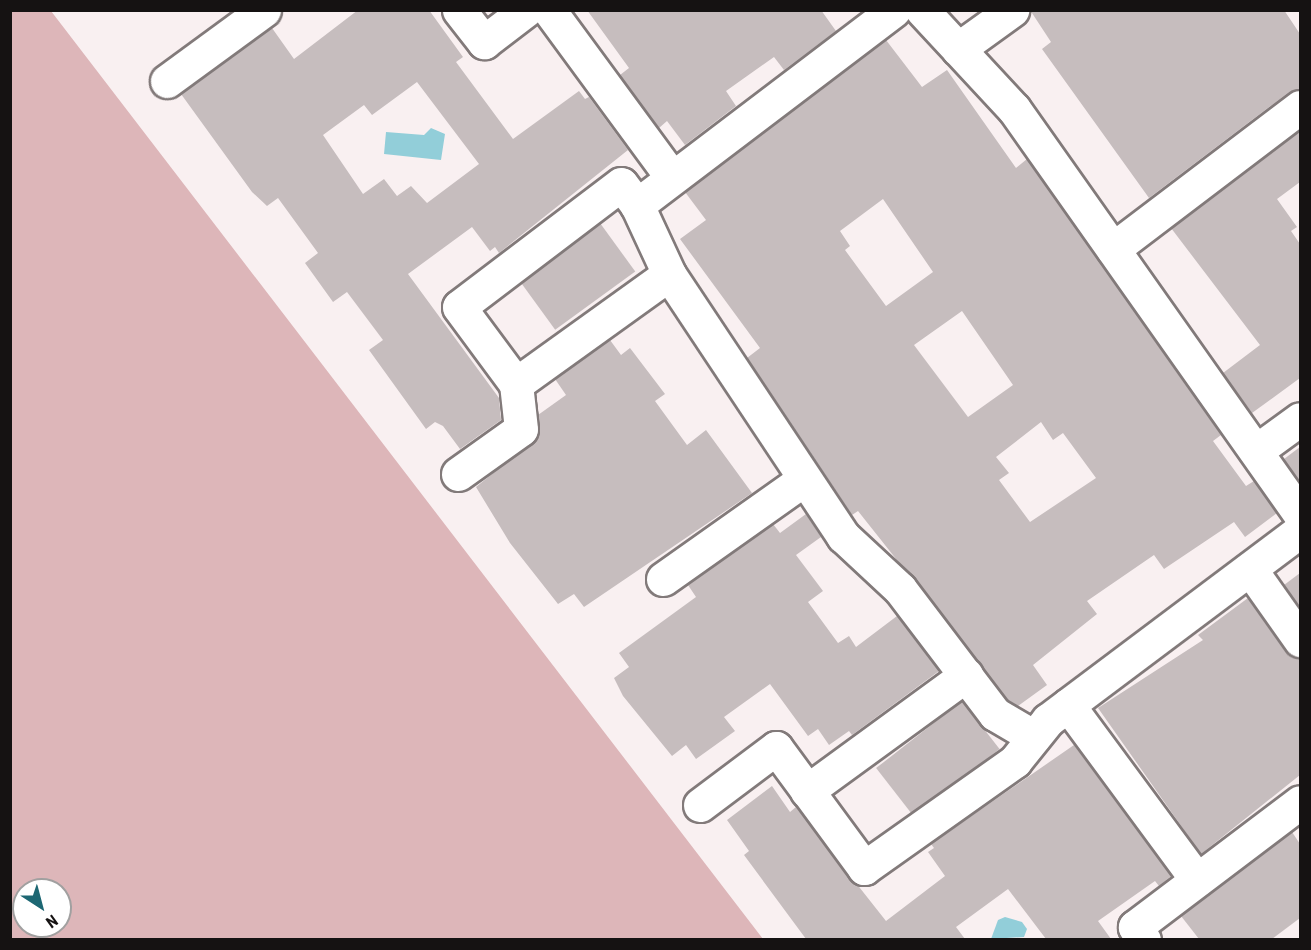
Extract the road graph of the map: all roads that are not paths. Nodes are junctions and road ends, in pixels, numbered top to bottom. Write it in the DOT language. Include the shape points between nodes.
graph roads {
  1 [pos="459,10"];
  2 [pos="526,10"];
  3 [pos="549,10"];
  4 [pos="894,10"];
  5 [pos="922,10"];
  6 [pos="1012,10"];
  7 [pos="243,16"];
  8 [pos="859,21"];
  9 [pos="958,49"];
  10 [pos="167,81"];
  11 [pos="1300,107"];
  12 [pos="671,176"];
  13 [pos="637,205"];
  14 [pos="1113,249"];
  15 [pos="669,274"];
  16 [pos="516,384"];
  17 [pos="1300,418"];
  18 [pos="1256,451"];
  19 [pos="458,474"];
  20 [pos="803,480"];
  21 [pos="1300,514"];
  22 [pos="1300,531"];
  23 [pos="1250,569"];
  24 [pos="663,579"];
  25 [pos="1300,640"];
  26 [pos="966,675"];
  27 [pos="1068,705"];
  28 [pos="1034,737"];
  29 [pos="807,791"];
  30 [pos="1300,802"];
  31 [pos="700,805"];
  32 [pos="1197,880"];
  33 [pos="1144,939"];
  1 -- 2 [label="street" via="484,42"];
  3 -- 12 [label="street"];
  4 -- 8 [label="street"];
  5 -- 9 [label="street"];
  6 -- 9 [label="street"];
  7 -- 10 [label="street"];
  8 -- 12 [label="street"];
  9 -- 14 [label="street" via="1014,109"];
  11 -- 14 [label="street"];
  12 -- 13 [label="street"];
  13 -- 15 [label="street"];
  13 -- 16 [label="street" via="621,184 459,307"];
  14 -- 18 [label="street"];
  15 -- 16 [label="street"];
  15 -- 20 [label="street"];
  16 -- 19 [label="street" via="521,429"];
  17 -- 18 [label="street"];
  18 -- 21 [label="street"];
  20 -- 24 [label="street"];
  20 -- 26 [label="street" via="843,536 900,589"];
  22 -- 23 [label="street"];
  23 -- 25 [label="street"];
  23 -- 27 [label="street"];
  26 -- 28 [label="street" via="995,714"];
  26 -- 29 [label="street"];
  27 -- 28 [label="street"];
  27 -- 32 [label="street"];
  28 -- 29 [label="street" via="1015,761 864,868"];
  29 -- 31 [label="street" via="776,748"];
  30 -- 32 [label="street"];
  32 -- 33 [label="street" via="1136,927"];
}
